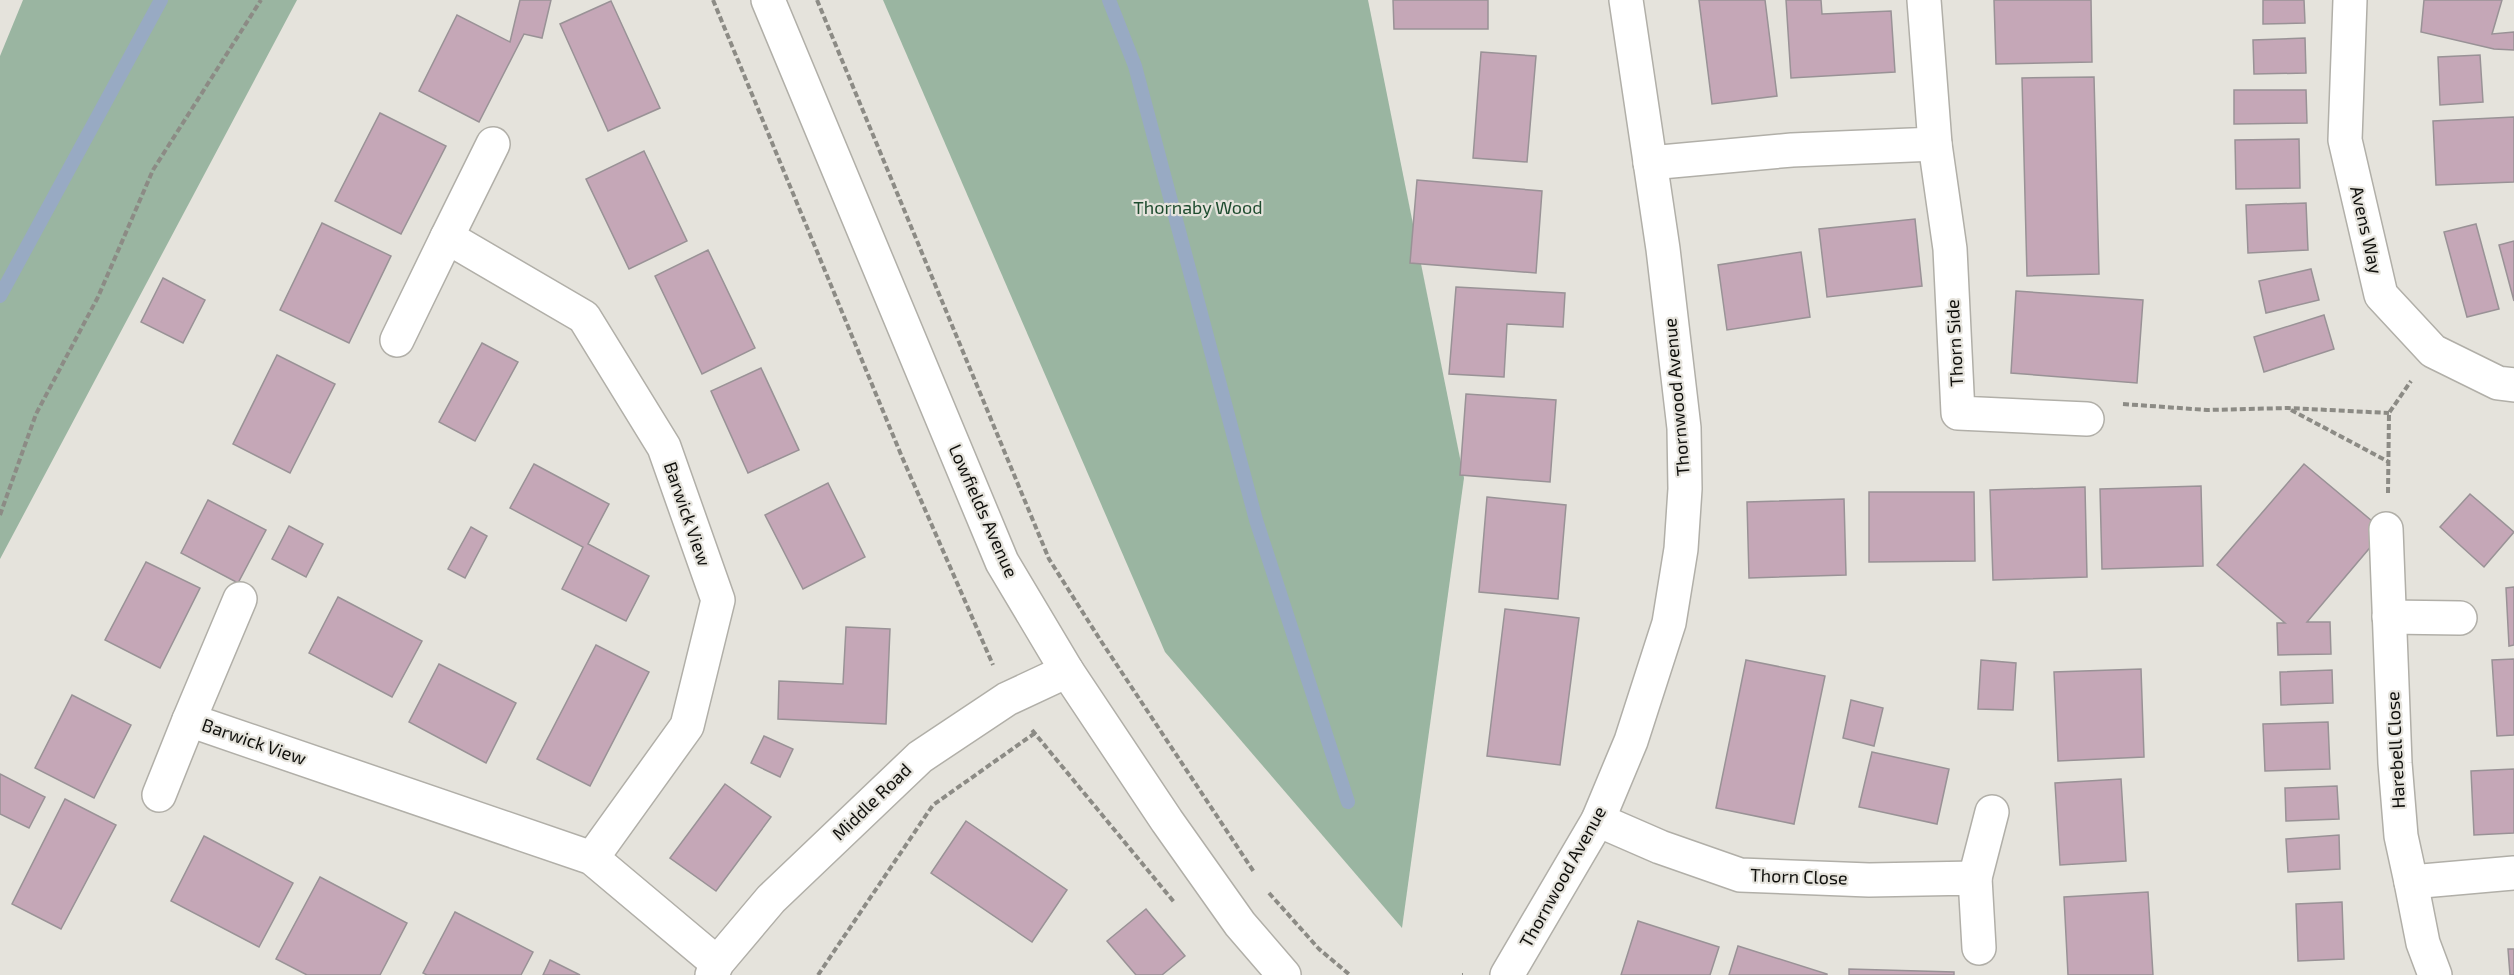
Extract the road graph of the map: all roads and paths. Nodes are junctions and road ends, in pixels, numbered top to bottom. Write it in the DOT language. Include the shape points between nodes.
graph roads {
  1 [pos="261,0"];
  2 [pos="768,0"];
  3 [pos="817,0"];
  4 [pos="1626,0"];
  5 [pos="1924,0"];
  6 [pos="2350,0"];
  7 [pos="493,144"];
  8 [pos="1935,144"];
  9 [pos="1650,163"];
  10 [pos="447,237"];
  11 [pos="397,340"];
  12 [pos="2433,351"];
  13 [pos="2514,385"];
  14 [pos="2288,408"];
  15 [pos="2389,413"];
  16 [pos="2088,419"];
  17 [pos="2389,462"];
  18 [pos="0,515"];
  19 [pos="2386,529"];
  20 [pos="240,599"];
  21 [pos="2389,617"];
  22 [pos="2460,618"];
  23 [pos="1067,670"];
  24 [pos="189,720"];
  25 [pos="1035,733"];
  26 [pos="159,795"];
  27 [pos="1992,812"];
  28 [pos="1598,820"];
  29 [pos="592,858"];
  30 [pos="1255,872"];
  31 [pos="2514,873"];
  32 [pos="1975,878"];
  33 [pos="2411,882"];
  34 [pos="1268,892"];
  35 [pos="1979,948"];
  36 [pos="715,969"];
  37 [pos="818,975"];
  38 [pos="1284,975"];
  39 [pos="1350,975"];
  40 [pos="1507,975"];
  41 [pos="2435,975"];
  1 -- 18 [label="path" via="153,170 98,297 36,414"];
  2 -- 23 [label="street, Lowfields Avenue" via="1002,562"];
  3 -- 30 [label="path" via="1049,559"];
  4 -- 9 [label="street, Thornwood Avenue"];
  5 -- 8 [label="street, Thorn Side"];
  6 -- 12 [label="street, Avens Way" via="2345,140 2381,295"];
  7 -- 10 [label="street"];
  8 -- 9 [label="street" via="1792,150"];
  8 -- 16 [label="street, Thorn Side" via="1950,249 1958,413"];
  9 -- 28 [label="street, Thornwood Avenue" via="1684,428 1682,549 1660,653 1631,741"];
  10 -- 11 [label="street"];
  10 -- 29 [label="street, Barwick View" via="584,317 664,447 718,600 687,726"];
  12 -- 13 [label="street, Avens Way" via="2498,383"];
  12 -- 15 [label="path"];
  14 -- 15 [label="path"];
  14 -- 16 [label="path" via="2207,410 2096,402"];
  14 -- 17 [label="path"];
  15 -- 17 [label="path"];
  17 -- 19 [label="path"];
  19 -- 21 [label="street, Harebell Close"];
  20 -- 24 [label="street, Barwick View"];
  21 -- 22 [label="street"];
  21 -- 33 [label="street, Harebell Close" via="2401,836"];
  23 -- 36 [label="street, Middle Road" via="1008,699 920,757 771,899"];
  23 -- 38 [label="street, Lowfields Avenue" via="1240,924"];
  24 -- 26 [label="street, Barwick View"];
  24 -- 29 [label="street, Barwick View"];
  25 -- 37 [label="path" via="933,805"];
  27 -- 32 [label="street"];
  28 -- 32 [label="street, Thorn Close" via="1740,875 1869,880"];
  28 -- 40 [label="street, Thornwood Avenue"];
  29 -- 36 [label="street, Barwick View"];
  31 -- 33 [label="street"];
  32 -- 35 [label="street"];
  33 -- 41 [label="street, Harebell Close" via="2423,943"];
  34 -- 39 [label="path" via="1319,949"];
}
